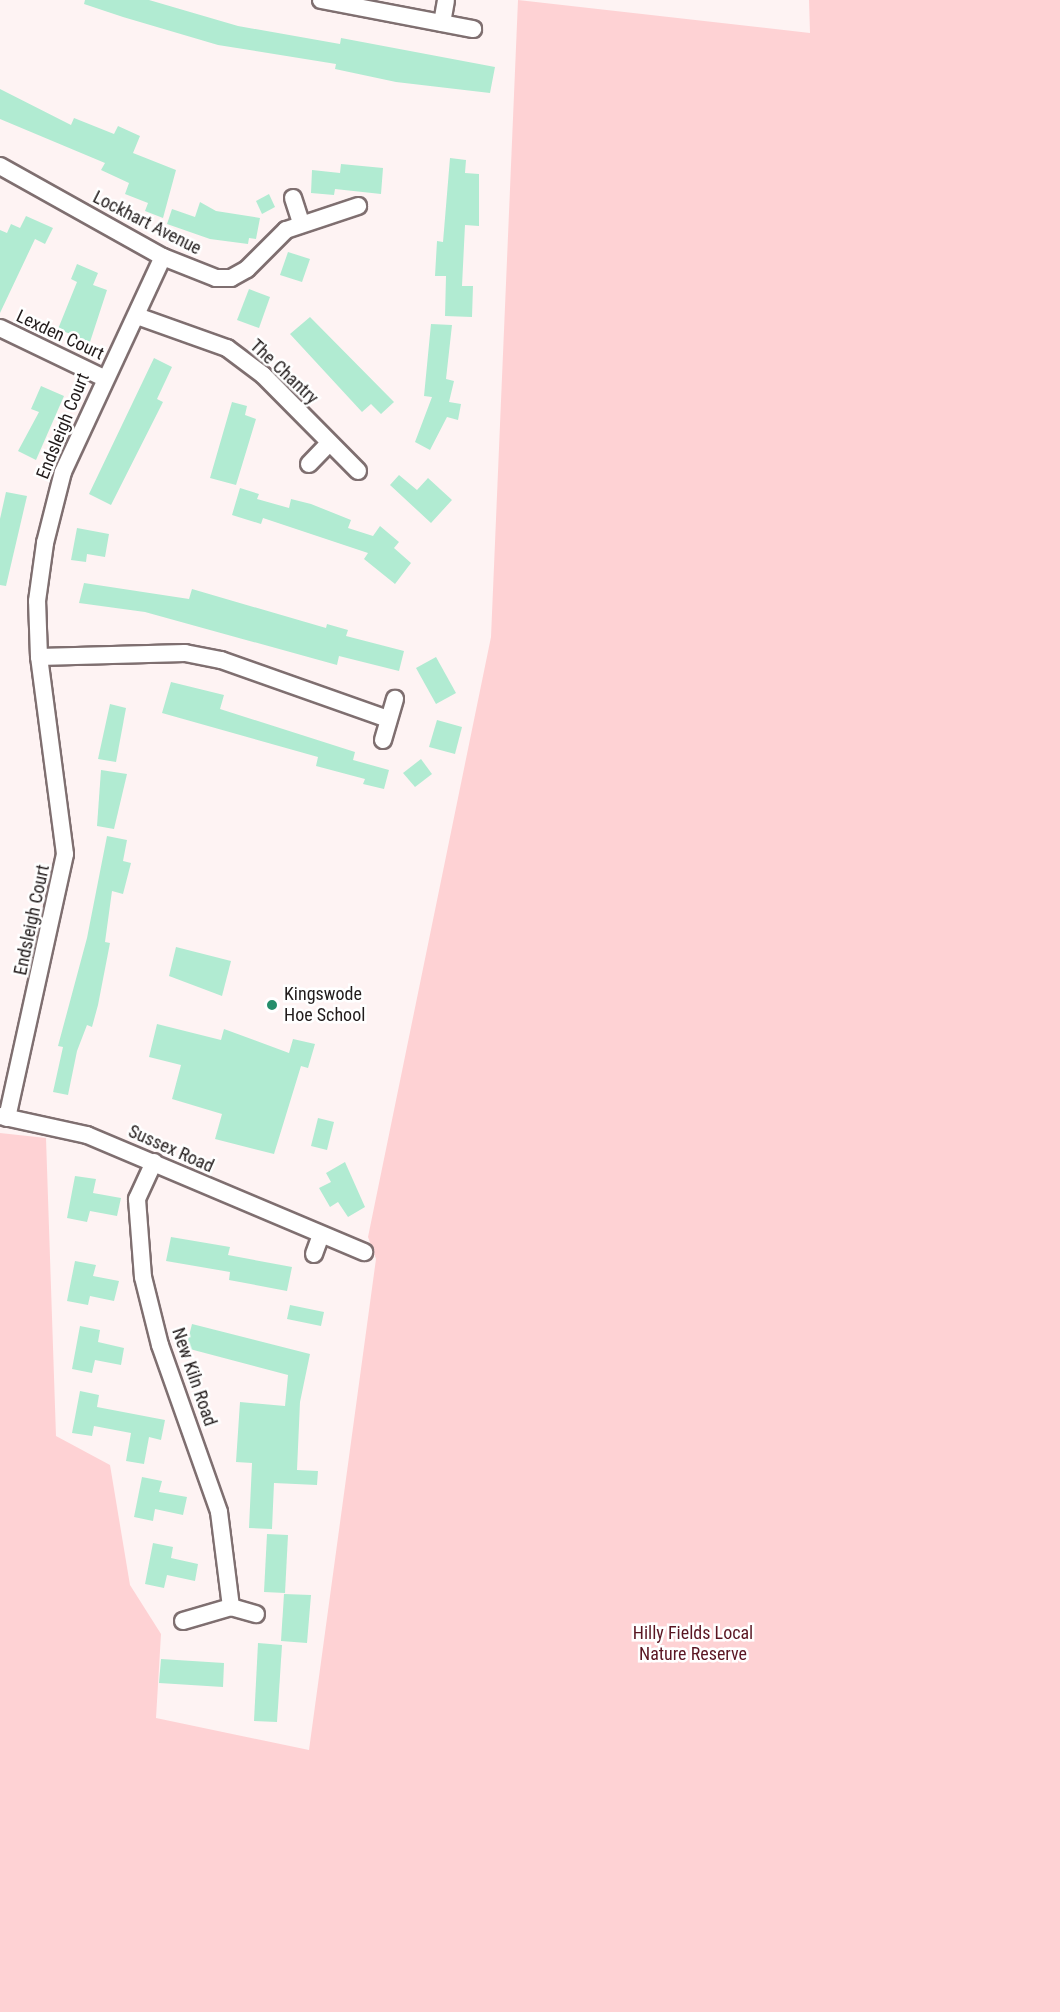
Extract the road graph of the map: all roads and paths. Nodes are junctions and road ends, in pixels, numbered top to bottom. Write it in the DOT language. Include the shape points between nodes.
graph roads {
  1 [pos="321,0"];
  2 [pos="446,1"];
  3 [pos="442,23"];
  4 [pos="473,29"];
  5 [pos="0,166"];
  6 [pos="293,198"];
  7 [pos="358,206"];
  8 [pos="301,223"];
  9 [pos="163,257"];
  10 [pos="137,316"];
  11 [pos="0,328"];
  12 [pos="104,378"];
  13 [pos="329,443"];
  14 [pos="309,464"];
  15 [pos="358,471"];
  16 [pos="39,657"];
  17 [pos="395,699"];
  18 [pos="388,719"];
  19 [pos="383,740"];
  20 [pos="4,1117"];
  21 [pos="154,1162"];
  22 [pos="321,1235"];
  23 [pos="364,1252"];
  24 [pos="315,1254"];
  25 [pos="231,1607"];
  26 [pos="256,1614"];
  27 [pos="183,1621"];
  1 -- 3 [label="street"];
  2 -- 3 [label="street"];
  3 -- 4 [label="street"];
  5 -- 9 [label="street, Lockhart Avenue"];
  6 -- 8 [label="street"];
  7 -- 8 [label="street, Lockhart Avenue"];
  8 -- 9 [label="street, Lockhart Avenue" via="286,230 247,269 231,278 216,278"];
  9 -- 10 [label="street, Endsleigh Court"];
  10 -- 12 [label="street, Endsleigh Court"];
  10 -- 13 [label="street, The Chantry" via="227,348 263,375"];
  11 -- 12 [label="street, Lexden Court"];
  12 -- 16 [label="street, Endsleigh Court" via="52,507 37,601"];
  13 -- 14 [label="street"];
  13 -- 15 [label="street, The Chantry"];
  16 -- 18 [label="street" via="97,659 146,652 185,653 232,663 321,699"];
  16 -- 20 [label="street, Endsleigh Court" via="65,854"];
  17 -- 18 [label="street"];
  18 -- 19 [label="street"];
  20 -- 21 [label="street, Sussex Road" via="87,1135"];
  21 -- 22 [label="street, Sussex Road"];
  21 -- 25 [label="street, New Kiln Road" via="137,1199 143,1277 160,1345 219,1512"];
  22 -- 23 [label="street, Sussex Road"];
  22 -- 24 [label="street"];
  25 -- 26 [label="street"];
  25 -- 27 [label="street"];
}
